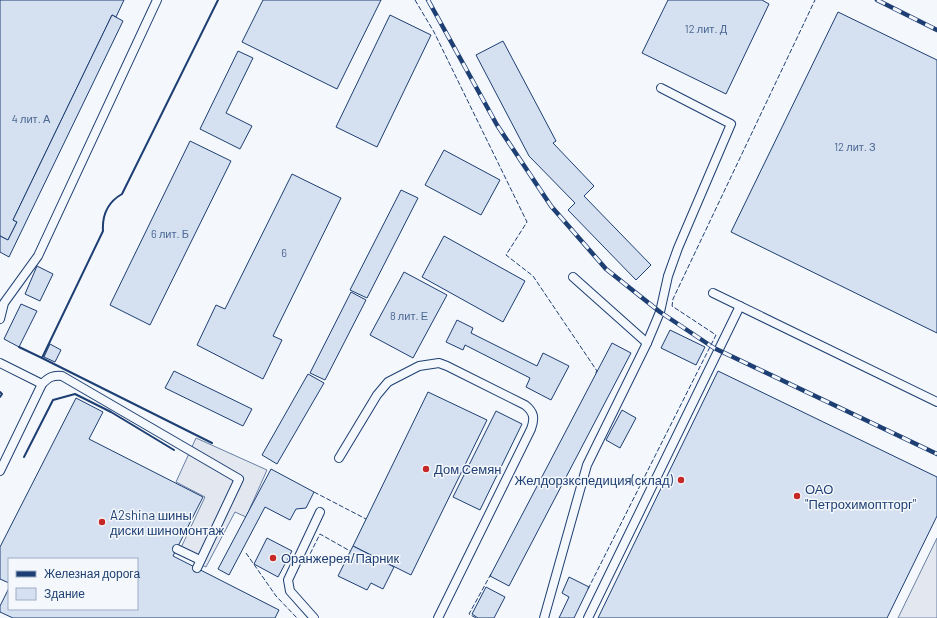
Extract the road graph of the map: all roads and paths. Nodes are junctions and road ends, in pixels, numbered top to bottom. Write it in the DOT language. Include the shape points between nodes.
graph roads {
  1 [pos="157,0"];
  2 [pos="661,88"];
  3 [pos="573,276"];
  4 [pos="713,293"];
  5 [pos="2,303"];
  6 [pos="740,306"];
  7 [pos="0,319"];
  8 [pos="647,343"];
  9 [pos="0,363"];
  10 [pos="42,384"];
  11 [pos="937,402"];
  12 [pos="339,458"];
  13 [pos="0,471"];
  14 [pos="320,512"];
  15 [pos="177,548"];
  16 [pos="314,618"];
  17 [pos="438,618"];
  18 [pos="544,618"];
  19 [pos="588,618"];
  1 -- 5 [label="lane" via="38,256"];
  2 -- 8 [label="lane" via="731,124 678,248 668,276 660,312"];
  3 -- 8 [label="lane"];
  4 -- 6 [label="lane"];
  5 -- 7 [label="lane"];
  6 -- 11 [label="lane"];
  6 -- 19 [label="lane"];
  8 -- 18 [label="lane" via="587,465"];
  9 -- 10 [label="lane"];
  10 -- 13 [label="lane"];
  10 -- 15 [label="lane" via="48,378 62,376 240,479 198,564"];
  12 -- 17 [label="lane" via="377,395 388,382 419,366 439,363 447,366 526,405 531,410 534,422 532,429"];
  14 -- 16 [label="lane" via="288,580 290,591"];
}
